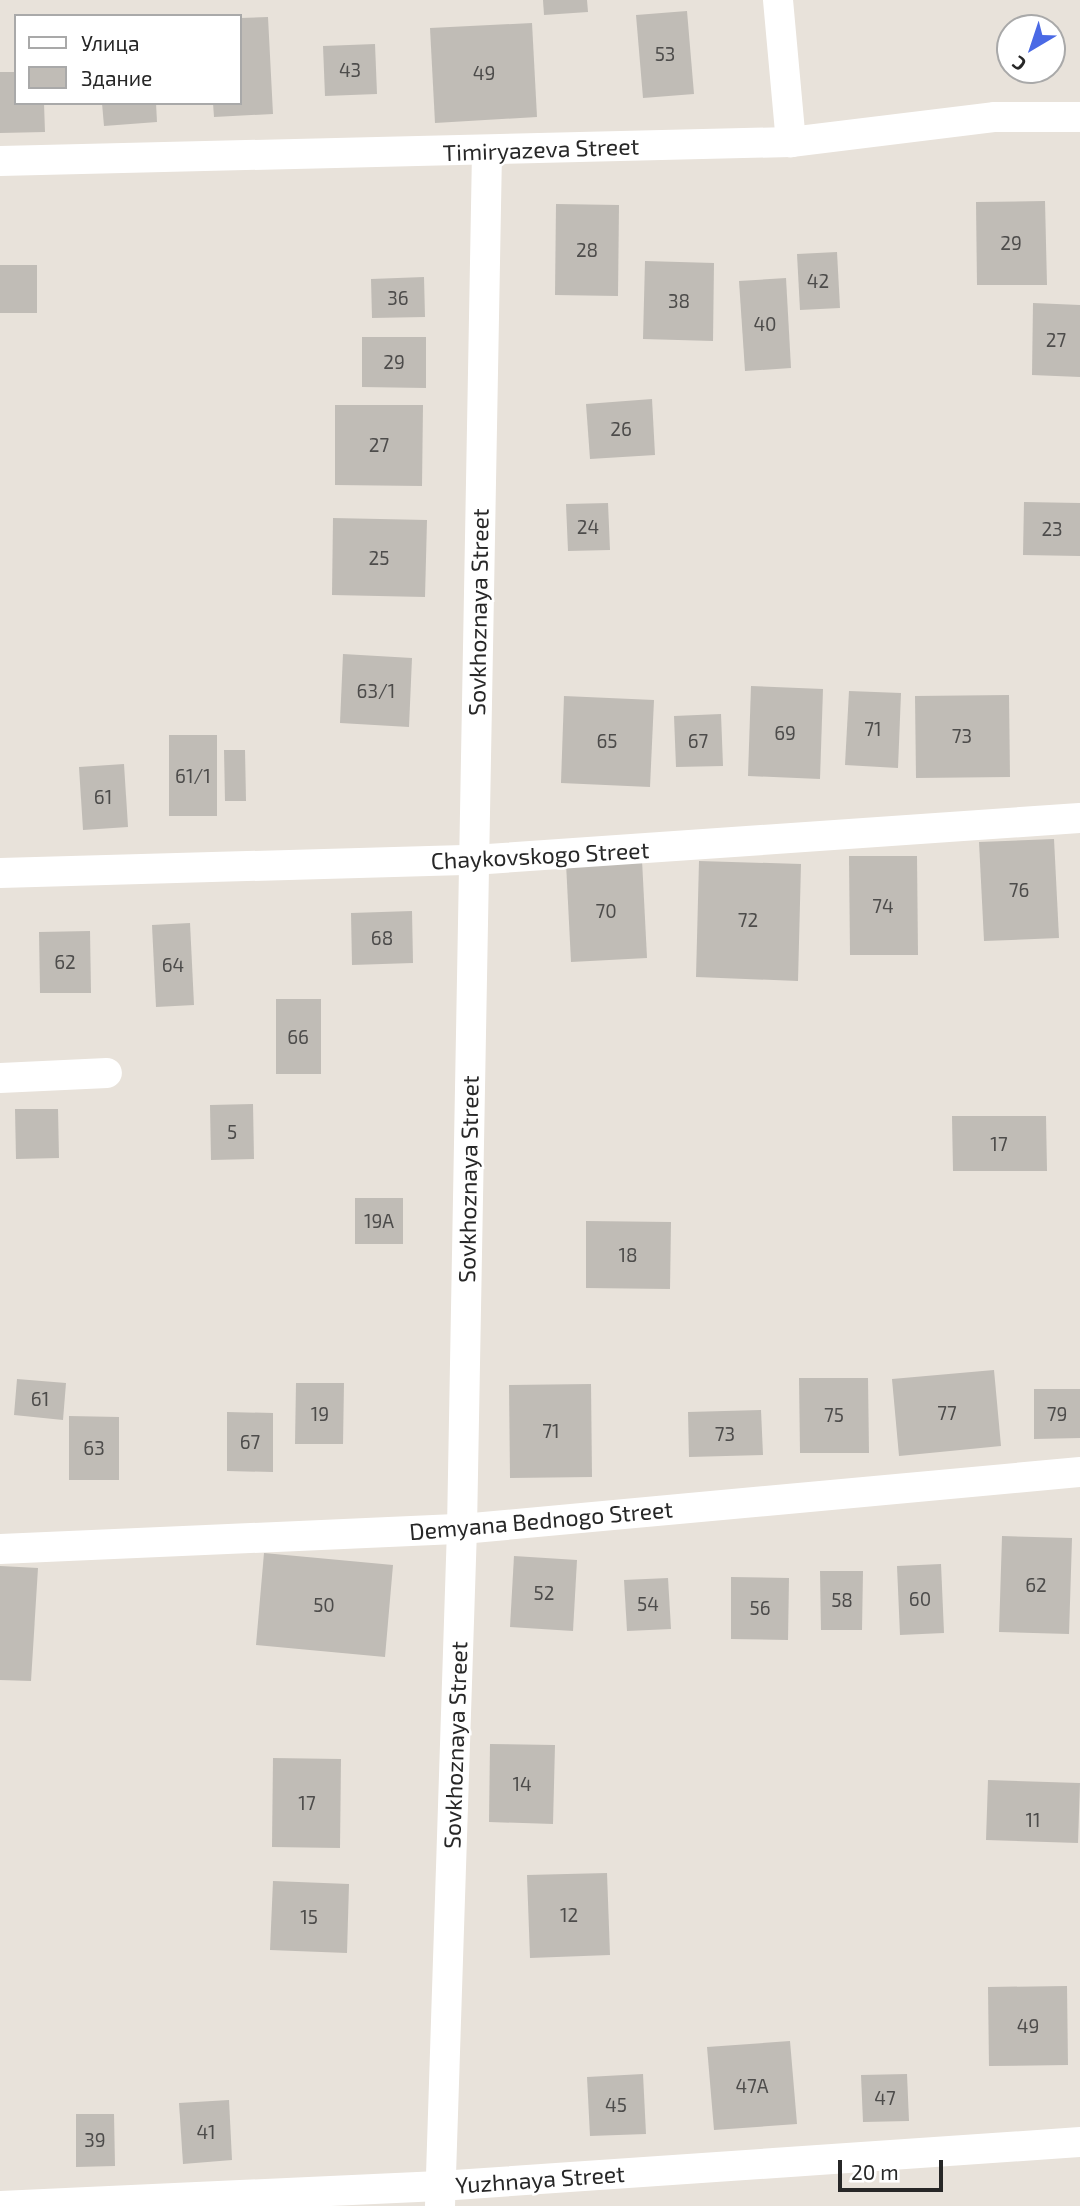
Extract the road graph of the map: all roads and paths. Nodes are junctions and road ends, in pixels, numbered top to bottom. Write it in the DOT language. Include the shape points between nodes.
graph roads {
  1 [pos="778,0"];
  2 [pos="1080,117"];
  3 [pos="791,142"];
  4 [pos="487,151"];
  5 [pos="0,161"];
  6 [pos="1080,818"];
  7 [pos="473,860"];
  8 [pos="0,873"];
  9 [pos="107,1073"];
  10 [pos="0,1078"];
  11 [pos="1080,1472"];
  12 [pos="462,1529"];
  13 [pos="0,1549"];
  14 [pos="1080,2142"];
  15 [pos="440,2196"];
  16 [pos="0,2206"];
  1 -- 3 [label="street"];
  2 -- 3 [label="street, Timiryazeva Street" via="995,117"];
  3 -- 4 [label="street, Timiryazeva Street"];
  4 -- 5 [label="street, Timiryazeva Street"];
  4 -- 7 [label="street, Sovkhoznaya Street"];
  6 -- 7 [label="street, Chaykovskogo Street"];
  7 -- 8 [label="street, Chaykovskogo Street"];
  7 -- 12 [label="street, Sovkhoznaya Street"];
  9 -- 10 [label="street"];
  11 -- 12 [label="street, Demyana Bednogo Street"];
  12 -- 13 [label="street, Demyana Bednogo Street"];
  12 -- 15 [label="street, Sovkhoznaya Street"];
  14 -- 15 [label="street, Yuzhnaya Street"];
  15 -- 16 [label="street, Yuzhnaya Street"];
}
